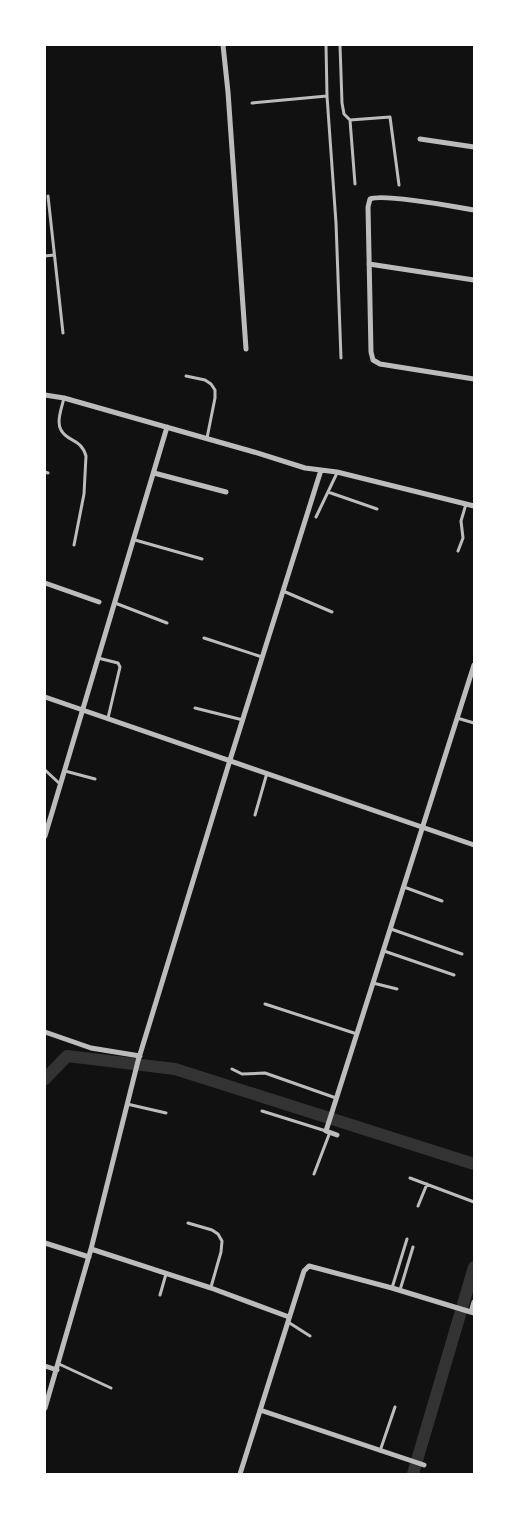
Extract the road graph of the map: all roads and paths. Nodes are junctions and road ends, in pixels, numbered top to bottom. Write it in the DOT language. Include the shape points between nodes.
graph roads {
  1 [pos="223,45"];
  2 [pos="326,45"];
  3 [pos="340,45"];
  4 [pos="327,96"];
  5 [pos="252,103"];
  6 [pos="350,120"];
  7 [pos="420,139"];
  8 [pos="474,147"];
  9 [pos="355,184"];
  10 [pos="399,185"];
  11 [pos="48,196"];
  12 [pos="474,210"];
  13 [pos="54,255"];
  14 [pos="45,256"];
  15 [pos="369,264"];
  16 [pos="474,280"];
  17 [pos="63,333"];
  18 [pos="246,349"];
  19 [pos="340,358"];
  20 [pos="186,376"];
  21 [pos="474,379"];
  22 [pos="45,395"];
  23 [pos="64,398"];
  24 [pos="168,427"];
  25 [pos="207,438"];
  26 [pos="321,470"];
  27 [pos="337,472"];
  28 [pos="154,473"];
  29 [pos="226,492"];
  30 [pos="328,492"];
  31 [pos="466,504"];
  32 [pos="474,506"];
  33 [pos="377,509"];
  34 [pos="316,517"];
  35 [pos="135,540"];
  36 [pos="74,545"];
  37 [pos="458,552"];
  38 [pos="202,559"];
  39 [pos="45,583"];
  40 [pos="283,591"];
  41 [pos="99,602"];
  42 [pos="115,603"];
  43 [pos="332,612"];
  44 [pos="167,622"];
  45 [pos="204,638"];
  46 [pos="262,657"];
  47 [pos="98,658"];
  48 [pos="474,664"];
  49 [pos="45,698"];
  50 [pos="195,708"];
  51 [pos="82,710"];
  52 [pos="108,718"];
  53 [pos="457,718"];
  54 [pos="243,720"];
  55 [pos="474,723"];
  56 [pos="230,760"];
  57 [pos="45,770"];
  58 [pos="64,771"];
  59 [pos="267,773"];
  60 [pos="95,779"];
  61 [pos="60,785"];
  62 [pos="255,816"];
  63 [pos="423,827"];
  64 [pos="45,836"];
  65 [pos="474,845"];
  66 [pos="404,887"];
  67 [pos="442,901"];
  68 [pos="391,929"];
  69 [pos="384,951"];
  70 [pos="462,954"];
  71 [pos="454,975"];
  72 [pos="374,983"];
  73 [pos="397,989"];
  74 [pos="265,1004"];
  75 [pos="45,1032"];
  76 [pos="358,1034"];
  77 [pos="139,1058"];
  78 [pos="232,1069"];
  79 [pos="337,1098"];
  80 [pos="127,1102"];
  81 [pos="262,1111"];
  82 [pos="166,1113"];
  83 [pos="327,1130"];
  84 [pos="336,1135"];
  85 [pos="314,1174"];
  86 [pos="410,1178"];
  87 [pos="427,1184"];
  88 [pos="474,1202"];
  89 [pos="418,1206"];
  90 [pos="188,1223"];
  91 [pos="407,1239"];
  92 [pos="45,1243"];
  93 [pos="413,1247"];
  94 [pos="91,1250"];
  95 [pos="89,1257"];
  96 [pos="166,1274"];
  97 [pos="210,1288"];
  98 [pos="392,1288"];
  99 [pos="400,1290"];
  100 [pos="160,1295"];
  101 [pos="474,1302"];
  102 [pos="470,1312"];
  103 [pos="289,1320"];
  104 [pos="310,1336"];
  105 [pos="59,1364"];
  106 [pos="45,1366"];
  107 [pos="57,1370"];
  108 [pos="110,1388"];
  109 [pos="395,1407"];
  110 [pos="45,1408"];
  111 [pos="260,1410"];
  112 [pos="380,1451"];
  113 [pos="424,1465"];
  114 [pos="240,1474"];
  1 -- 18 [label="street"];
  2 -- 4 [label="lane"];
  3 -- 6 [label="lane" via="342,103 344,114"];
  4 -- 5 [label="lane"];
  4 -- 19 [label="lane" via="336,223"];
  6 -- 9 [label="lane"];
  6 -- 10 [label="lane" via="390,117"];
  7 -- 8 [label="street"];
  11 -- 13 [label="lane"];
  12 -- 15 [label="street" via="374,197 368,202"];
  13 -- 14 [label="lane"];
  13 -- 17 [label="lane"];
  15 -- 16 [label="street"];
  15 -- 21 [label="street" via="371,352 374,360 380,364"];
  20 -- 25 [label="lane" via="205,380 215,390"];
  22 -- 23 [label="street"];
  23 -- 24 [label="street"];
  23 -- 36 [label="lane" via="59,421 61,430 79,443 86,456 84,494"];
  24 -- 25 [label="street"];
  24 -- 28 [label="street"];
  25 -- 26 [label="street"];
  26 -- 27 [label="street"];
  26 -- 40 [label="street"];
  27 -- 30 [label="lane"];
  27 -- 31 [label="street"];
  28 -- 29 [label="street"];
  28 -- 35 [label="street"];
  30 -- 33 [label="lane"];
  30 -- 34 [label="lane"];
  31 -- 32 [label="street"];
  31 -- 37 [label="lane" via="461,521 463,538"];
  35 -- 38 [label="lane"];
  35 -- 42 [label="street"];
  39 -- 41 [label="street"];
  40 -- 43 [label="lane"];
  40 -- 46 [label="street"];
  42 -- 44 [label="lane"];
  42 -- 47 [label="street"];
  45 -- 46 [label="lane"];
  46 -- 54 [label="street"];
  47 -- 51 [label="street"];
  47 -- 52 [label="lane" via="118,663 120,667"];
  48 -- 53 [label="street"];
  49 -- 51 [label="street"];
  50 -- 54 [label="lane"];
  51 -- 52 [label="street"];
  51 -- 58 [label="street"];
  52 -- 56 [label="street"];
  53 -- 55 [label="lane"];
  53 -- 63 [label="street"];
  54 -- 56 [label="street"];
  56 -- 59 [label="street"];
  56 -- 77 [label="street"];
  57 -- 61 [label="lane"];
  58 -- 60 [label="lane"];
  58 -- 61 [label="street"];
  59 -- 62 [label="lane"];
  59 -- 63 [label="street"];
  61 -- 64 [label="street"];
  63 -- 65 [label="street"];
  63 -- 66 [label="street"];
  66 -- 67 [label="lane"];
  66 -- 68 [label="street"];
  68 -- 69 [label="street"];
  68 -- 70 [label="lane"];
  69 -- 71 [label="lane"];
  69 -- 72 [label="street"];
  72 -- 73 [label="lane"];
  72 -- 76 [label="street"];
  74 -- 76 [label="lane"];
  75 -- 77 [label="street" via="91,1048"];
  76 -- 79 [label="street"];
  77 -- 80 [label="street"];
  78 -- 79 [label="lane" via="242,1074 265,1073"];
  79 -- 83 [label="street"];
  80 -- 82 [label="lane"];
  80 -- 94 [label="street"];
  81 -- 83 [label="lane"];
  83 -- 84 [label="street"];
  83 -- 85 [label="lane"];
  86 -- 87 [label="lane"];
  87 -- 88 [label="lane"];
  87 -- 89 [label="lane"];
  90 -- 97 [label="lane" via="212,1230 222,1241"];
  91 -- 98 [label="lane"];
  92 -- 95 [label="street"];
  93 -- 99 [label="lane"];
  94 -- 95 [label="street"];
  94 -- 96 [label="street"];
  95 -- 105 [label="street"];
  96 -- 97 [label="street"];
  96 -- 100 [label="lane"];
  97 -- 103 [label="street"];
  98 -- 99 [label="street"];
  98 -- 103 [label="street" via="309,1266 304,1272"];
  99 -- 102 [label="street"];
  101 -- 102 [label="street"];
  103 -- 104 [label="lane"];
  103 -- 111 [label="street"];
  105 -- 107 [label="street"];
  105 -- 108 [label="lane"];
  106 -- 107 [label="street"];
  107 -- 110 [label="street"];
  109 -- 112 [label="lane"];
  111 -- 112 [label="street"];
  111 -- 114 [label="street"];
  112 -- 113 [label="street"];
}
